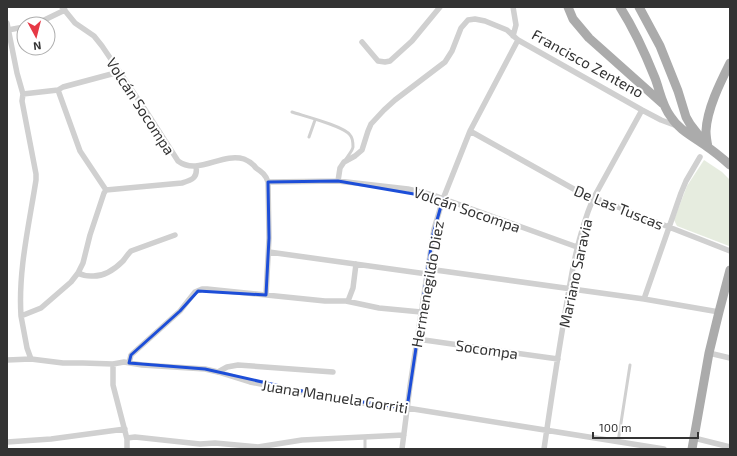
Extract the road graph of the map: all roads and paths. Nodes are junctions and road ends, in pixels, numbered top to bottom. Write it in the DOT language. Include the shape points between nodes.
graph roads {
  1 [pos="440,7"];
  2 [pos="513,7"];
  3 [pos="568,7"];
  4 [pos="620,7"];
  5 [pos="639,7"];
  6 [pos="63,9"];
  7 [pos="50,16"];
  8 [pos="7,23"];
  9 [pos="16,28"];
  10 [pos="8,30"];
  11 [pos="516,38"];
  12 [pos="362,42"];
  13 [pos="730,63"];
  14 [pos="119,72"];
  15 [pos="58,90"];
  16 [pos="23,94"];
  17 [pos="663,104"];
  18 [pos="642,110"];
  19 [pos="292,112"];
  20 [pos="315,120"];
  21 [pos="678,126"];
  22 [pos="470,131"];
  23 [pos="308,138"];
  24 [pos="708,147"];
  25 [pos="700,157"];
  26 [pos="344,162"];
  27 [pos="730,165"];
  28 [pos="196,166"];
  29 [pos="338,181"];
  30 [pos="268,182"];
  31 [pos="106,190"];
  32 [pos="443,199"];
  33 [pos="593,199"];
  34 [pos="669,226"];
  35 [pos="175,235"];
  36 [pos="577,247"];
  37 [pos="730,251"];
  38 [pos="269,252"];
  39 [pos="356,264"];
  40 [pos="427,271"];
  41 [pos="729,273"];
  42 [pos="78,274"];
  43 [pos="569,288"];
  44 [pos="266,295"];
  45 [pos="644,299"];
  46 [pos="348,301"];
  47 [pos="421,312"];
  48 [pos="719,312"];
  49 [pos="21,316"];
  50 [pos="417,338"];
  51 [pos="709,352"];
  52 [pos="730,358"];
  53 [pos="31,359"];
  54 [pos="558,359"];
  55 [pos="7,360"];
  56 [pos="130,363"];
  57 [pos="113,364"];
  58 [pos="630,365"];
  59 [pos="218,372"];
  60 [pos="334,372"];
  61 [pos="407,408"];
  62 [pos="125,430"];
  63 [pos="546,431"];
  64 [pos="404,435"];
  65 [pos="365,437"];
  66 [pos="127,438"];
  67 [pos="694,438"];
  68 [pos="7,442"];
  69 [pos="618,442"];
  70 [pos="730,447"];
  71 [pos="127,449"];
  72 [pos="365,449"];
  73 [pos="402,449"];
  74 [pos="544,449"];
  75 [pos="664,449"];
  76 [pos="692,449"];
  1 -- 12 [label="street" via="412,41 390,61 378,61"];
  2 -- 11 [label="street"];
  3 -- 17 [label="main road" via="573,19 589,38"];
  4 -- 17 [label="main road" via="648,60"];
  5 -- 24 [label="main road" via="660,46 686,117"];
  6 -- 7 [label="street"];
  6 -- 14 [label="street, Volcán Socompa" via="75,23 96,39"];
  8 -- 10 [label="street"];
  9 -- 10 [label="street"];
  10 -- 16 [label="street"];
  11 -- 18 [label="street, Francisco Zenteno"];
  11 -- 22 [label="street, Hermenegildo Diez"];
  11 -- 26 [label="street, Francisco Zenteno" via="507,30 485,21 475,19 465,22 445,62 384,110 371,124 360,152"];
  13 -- 24 [label="main road" via="711,107 706,132"];
  14 -- 15 [label="street"];
  14 -- 28 [label="street, Volcán Socompa" via="178,162 185,166"];
  15 -- 16 [label="street"];
  15 -- 31 [label="street" via="80,151"];
  16 -- 49 [label="street" via="22,101 36,180 20,288"];
  17 -- 21 [label="main road"];
  18 -- 21 [label="street, Francisco Zenteno"];
  18 -- 33 [label="street, Mariano Saravia"];
  19 -- 20 [label="lane"];
  20 -- 23 [label="lane"];
  20 -- 26 [label="lane" via="336,126 350,134 353,147"];
  21 -- 24 [label="main road"];
  22 -- 32 [label="street, Hermenegildo Diez"];
  22 -- 33 [label="street, De Las Tuscas"];
  24 -- 27 [label="main road"];
  25 -- 34 [label="street" via="686,181"];
  26 -- 29 [label="street" via="340,168"];
  28 -- 30 [label="street, Volcán Socompa" via="228,158 244,159 263,173"];
  28 -- 31 [label="street" via="196,175 182,183"];
  29 -- 30 [label="street, Volcán Socompa"];
  29 -- 32 [label="street, Volcán Socompa" via="408,189"];
  30 -- 38 [label="street"];
  31 -- 42 [label="street"];
  32 -- 36 [label="street, Volcán Socompa"];
  32 -- 40 [label="street, Hermenegildo Diez" via="434,229"];
  33 -- 34 [label="street, De Las Tuscas"];
  33 -- 36 [label="street, Mariano Saravia"];
  34 -- 37 [label="street, De Las Tuscas"];
  34 -- 45 [label="street"];
  35 -- 42 [label="street" via="128,253 122,262 103,275 89,277"];
  36 -- 43 [label="street, Mariano Saravia"];
  38 -- 39 [label="street"];
  38 -- 44 [label="street"];
  39 -- 40 [label="street"];
  39 -- 46 [label="street" via="353,288"];
  40 -- 43 [label="street"];
  40 -- 47 [label="street, Hermenegildo Diez"];
  41 -- 48 [label="main road"];
  42 -- 49 [label="street" via="41,308"];
  43 -- 45 [label="street"];
  43 -- 54 [label="street, Mariano Saravia"];
  44 -- 46 [label="street"];
  44 -- 56 [label="street" via="198,290 180,311 131,355"];
  45 -- 48 [label="street"];
  46 -- 47 [label="street" via="380,308"];
  47 -- 50 [label="street, Hermenegildo Diez"];
  48 -- 51 [label="main road"];
  49 -- 53 [label="street"];
  50 -- 54 [label="street, Socompa"];
  50 -- 61 [label="street, Hermenegildo Diez"];
  51 -- 52 [label="street"];
  51 -- 67 [label="main road"];
  53 -- 55 [label="street, Juana Manuela Gorriti"];
  53 -- 57 [label="street, Juana Manuela Gorriti"];
  54 -- 63 [label="street, Mariano Saravia"];
  56 -- 57 [label="street, Juana Manuela Gorriti"];
  56 -- 59 [label="street, Juana Manuela Gorriti"];
  57 -- 62 [label="street" via="113,385"];
  58 -- 69 [label="lane"];
  59 -- 60 [label="street" via="238,365"];
  59 -- 61 [label="street, Juana Manuela Gorriti" via="250,382 333,398"];
  61 -- 63 [label="street, Juana Manuela Gorriti"];
  61 -- 64 [label="street, Hermenegildo Diez"];
  62 -- 66 [label="street"];
  62 -- 68 [label="street"];
  63 -- 69 [label="street, Juana Manuela Gorriti"];
  63 -- 74 [label="street, Mariano Saravia"];
  64 -- 65 [label="street"];
  64 -- 73 [label="street, Hermenegildo Diez"];
  65 -- 66 [label="street" via="302,440 258,447"];
  65 -- 72 [label="lane"];
  66 -- 71 [label="street"];
  67 -- 70 [label="street"];
  67 -- 76 [label="main road"];
  69 -- 75 [label="street, Juana Manuela Gorriti"];
}
